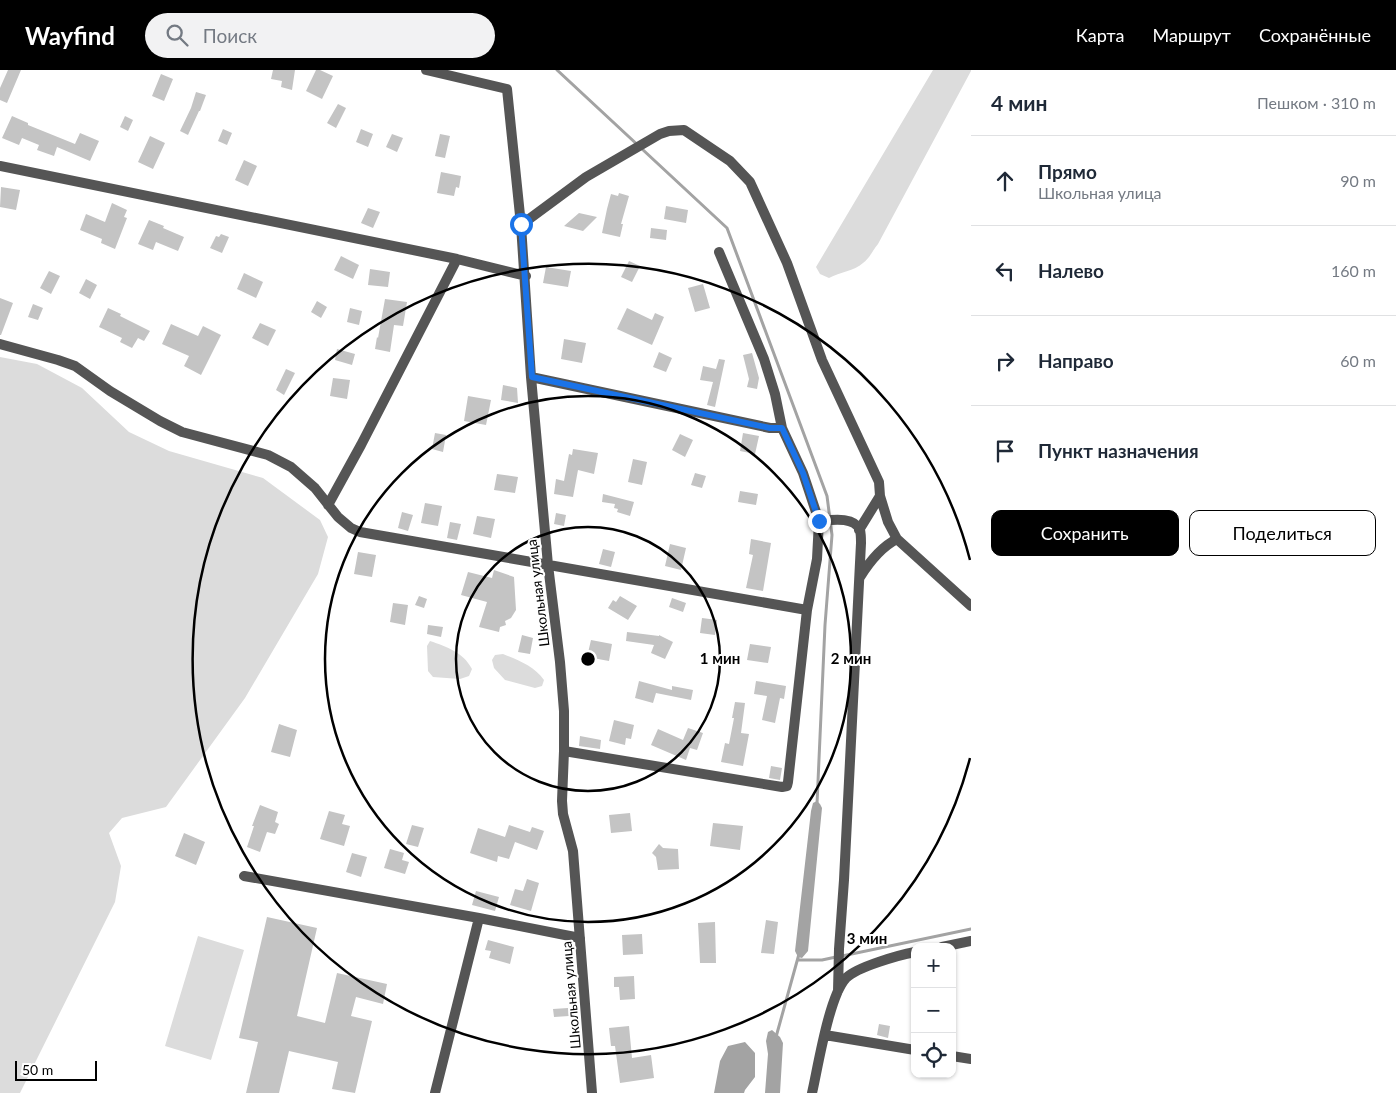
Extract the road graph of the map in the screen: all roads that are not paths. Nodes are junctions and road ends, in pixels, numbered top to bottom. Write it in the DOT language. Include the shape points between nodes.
graph roads {
  1 [pos="426,70"];
  2 [pos="0,166"];
  3 [pos="521,224"];
  4 [pos="719,252"];
  5 [pos="457,259"];
  6 [pos="526,276"];
  7 [pos="0,344"];
  8 [pos="532,377"];
  9 [pos="782,428"];
  10 [pos="880,496"];
  11 [pos="328,505"];
  12 [pos="819,521"];
  13 [pos="860,530"];
  14 [pos="898,539"];
  15 [pos="548,565"];
  16 [pos="859,578"];
  17 [pos="971,606"];
  18 [pos="806,610"];
  19 [pos="564,751"];
  20 [pos="244,876"];
  21 [pos="479,918"];
  22 [pos="580,938"];
  23 [pos="971,941"];
  24 [pos="956,944"];
  25 [pos="911,953"];
  26 [pos="838,991"];
  27 [pos="825,1035"];
  28 [pos="911,1049"];
  29 [pos="956,1057"];
  30 [pos="971,1059"];
  31 [pos="436,1093"];
  32 [pos="592,1093"];
  33 [pos="812,1093"];
  1 -- 3 [label="street, Школьная улица" via="507,89"];
  2 -- 5 [label="street"];
  3 -- 6 [label="street, Школьная улица"];
  3 -- 10 [label="street" via="586,177 660,134 684,130 730,161 750,182 787,263 822,360 879,482"];
  4 -- 9 [label="street" via="764,359"];
  5 -- 6 [label="street"];
  5 -- 11 [label="street"];
  6 -- 8 [label="street, Школьная улица"];
  7 -- 11 [label="street" via="75,366 182,432 268,456 291,467"];
  8 -- 9 [label="street"];
  8 -- 15 [label="street, Школьная улица"];
  9 -- 12 [label="street" via="803,473"];
  10 -- 13 [label="street"];
  10 -- 14 [label="street" via="888,522"];
  11 -- 15 [label="street" via="338,518 360,532"];
  12 -- 13 [label="street" via="843,520"];
  12 -- 18 [label="street" via="817,559"];
  13 -- 16 [label="street"];
  14 -- 16 [label="street" via="888,543 870,560"];
  14 -- 17 [label="street"];
  15 -- 18 [label="street"];
  15 -- 19 [label="street, Школьная улица" via="560,662"];
  16 -- 26 [label="street"];
  18 -- 19 [label="street" via="787,786 782,788"];
  19 -- 22 [label="street, Школьная улица" via="563,814 573,851"];
  20 -- 21 [label="street"];
  21 -- 22 [label="street"];
  21 -- 31 [label="street"];
  22 -- 32 [label="street, Школьная улица"];
  23 -- 24 [label="street"];
  25 -- 26 [label="street" via="860,969 846,978"];
  26 -- 27 [label="street"];
  27 -- 28 [label="street"];
  27 -- 33 [label="street"];
  29 -- 30 [label="street"];
}
